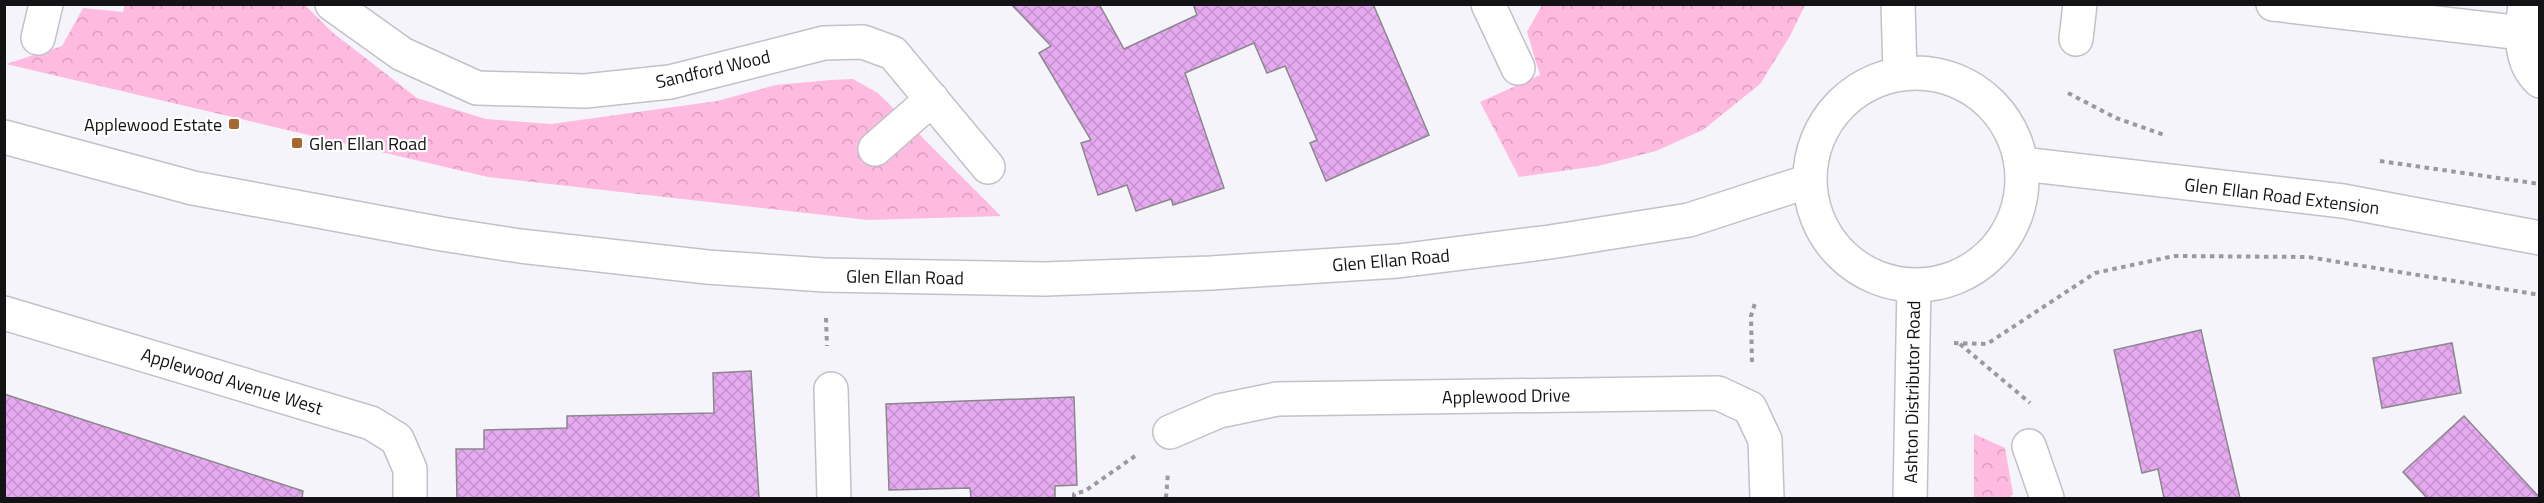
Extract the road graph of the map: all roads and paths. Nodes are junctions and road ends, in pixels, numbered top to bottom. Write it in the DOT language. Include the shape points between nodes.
graph roads {
  1 [pos="46,4"];
  2 [pos="332,4"];
  3 [pos="1488,4"];
  4 [pos="1898,4"];
  5 [pos="2080,4"];
  6 [pos="2273,4"];
  7 [pos="2523,19"];
  8 [pos="38,38"];
  9 [pos="2076,39"];
  10 [pos="1518,68"];
  11 [pos="1900,73"];
  12 [pos="2540,81"];
  13 [pos="932,99"];
  14 [pos="4,137"];
  15 [pos="875,149"];
  16 [pos="2022,164"];
  17 [pos="988,167"];
  18 [pos="1809,181"];
  19 [pos="2540,238"];
  20 [pos="824,275"];
  21 [pos="1914,285"];
  22 [pos="2540,295"];
  23 [pos="1756,300"];
  24 [pos="4,314"];
  25 [pos="1913,341"];
  26 [pos="1959,344"];
  27 [pos="831,389"];
  28 [pos="1750,408"];
  29 [pos="1170,432"];
  30 [pos="2030,446"];
  31 [pos="410,498"];
  32 [pos="834,498"];
  33 [pos="1074,498"];
  34 [pos="1767,498"];
  35 [pos="1911,498"];
  36 [pos="2047,498"];
  1 -- 8 [label="street"];
  2 -- 13 [label="street, Sandford Wood" via="402,54 477,88 585,91 670,82 824,43 863,42 893,53"];
  3 -- 10 [label="street"];
  4 -- 11 [label="street"];
  5 -- 9 [label="street"];
  6 -- 7 [label="street"];
  7 -- 12 [label="street" via="2527,69"];
  11 -- 16 [label="street" via="1934,73 1966,84 1993,105 2013,132"];
  11 -- 18 [label="street" via="1871,82 1845,99 1825,123 1813,150"];
  13 -- 15 [label="street"];
  13 -- 17 [label="street, Sandford Wood"];
  14 -- 20 [label="street, Glen Ellan Road" via="193,188 442,234 695,266"];
  16 -- 19 [label="street, Glen Ellan Road Extension" via="2343,201"];
  16 -- 21 [label="street" via="2022,194 2013,224 1996,250 1972,270 1944,282"];
  18 -- 20 [label="street, Glen Ellan Road" via="1689,220 1398,261 1045,279"];
  18 -- 21 [label="street" via="1815,213 1830,242 1853,265 1881,280"];
  20 -- 27 [label="path"];
  21 -- 25 [label="street, Ashton Distributor Road"];
  22 -- 26 [label="path" via="2308,257 2174,256 2096,273 1987,344"];
  23 -- 28 [label="path" via="1751,316"];
  24 -- 31 [label="street, Applewood Avenue West" via="371,423 397,439 410,469"];
  25 -- 26 [label="path"];
  25 -- 35 [label="street, Ashton Distributor Road"];
  26 -- 30 [label="path" via="2053,422"];
  27 -- 32 [label="street"];
  28 -- 29 [label="street, Applewood Drive" via="1718,393 1277,399 1219,411"];
  28 -- 34 [label="street" via="1765,440"];
  29 -- 33 [label="path" via="1085,491 1074,494"];
  30 -- 36 [label="street"];
}
